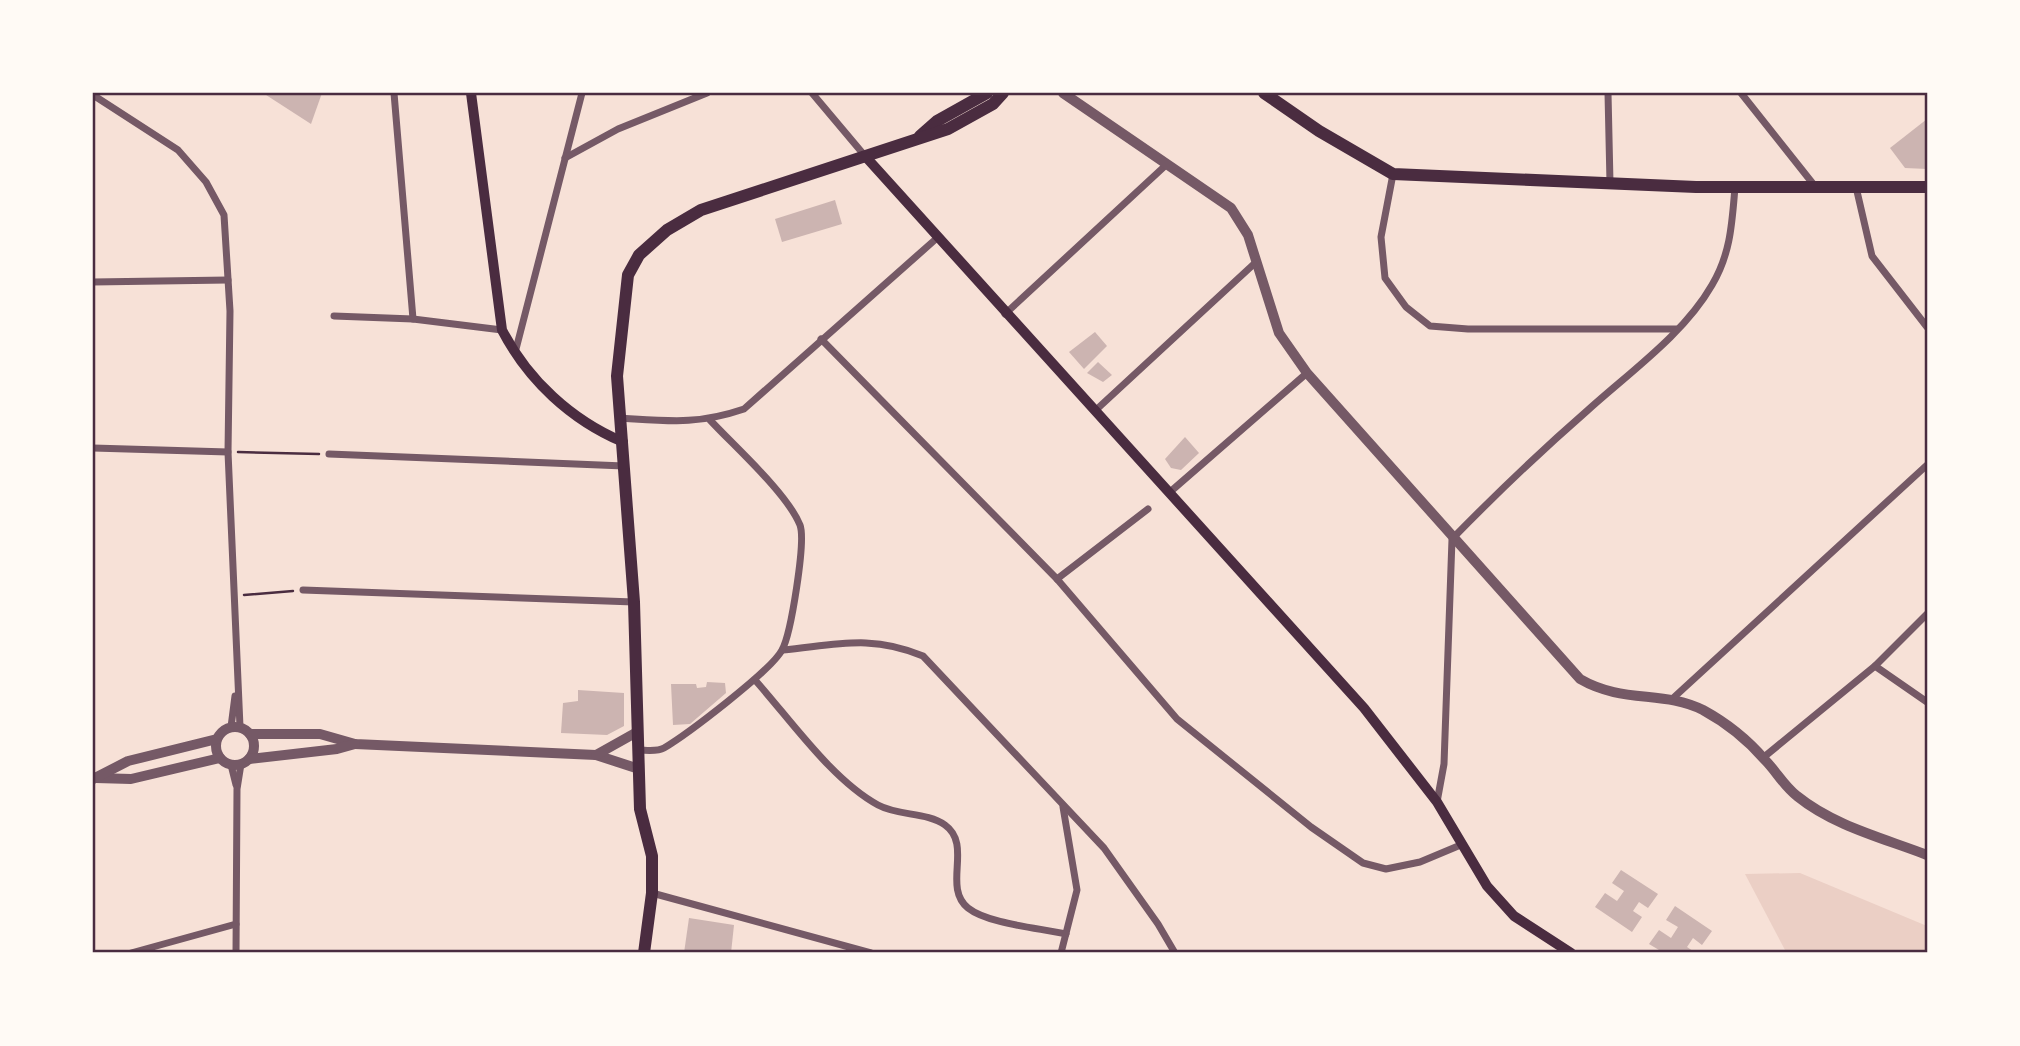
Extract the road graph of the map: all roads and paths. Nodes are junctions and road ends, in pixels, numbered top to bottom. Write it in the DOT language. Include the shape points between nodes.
graph roads {
  1 [pos="394,93"];
  2 [pos="471,93"];
  3 [pos="582,93"];
  4 [pos="707,93"];
  5 [pos="811,93"];
  6 [pos="956,93"];
  7 [pos="985,93"];
  8 [pos="1003,93"];
  9 [pos="1063,93"];
  10 [pos="1264,93"];
  11 [pos="1608,93"];
  12 [pos="1741,93"];
  13 [pos="95,98"];
  14 [pos="957,109"];
  15 [pos="948,129"];
  16 [pos="917,139"];
  17 [pos="865,156"];
  18 [pos="565,159"];
  19 [pos="1166,165"];
  20 [pos="1392,174"];
  21 [pos="1609,183"];
  22 [pos="1814,185"];
  23 [pos="1856,186"];
  24 [pos="1735,187"];
  25 [pos="1927,187"];
  26 [pos="937,238"];
  27 [pos="1255,262"];
  28 [pos="228,280"];
  29 [pos="93,282"];
  30 [pos="1005,314"];
  31 [pos="334,316"];
  32 [pos="413,319"];
  33 [pos="1927,327"];
  34 [pos="1676,329"];
  35 [pos="502,330"];
  36 [pos="821,339"];
  37 [pos="514,354"];
  38 [pos="1307,373"];
  39 [pos="1097,409"];
  40 [pos="620,418"];
  41 [pos="710,420"];
  42 [pos="622,442"];
  43 [pos="93,449"];
  44 [pos="228,452"];
  45 [pos="329,454"];
  46 [pos="1927,465"];
  47 [pos="624,466"];
  48 [pos="1170,492"];
  49 [pos="1148,509"];
  50 [pos="1452,539"];
  51 [pos="1057,579"];
  52 [pos="303,590"];
  53 [pos="236,596"];
  54 [pos="634,602"];
  55 [pos="1927,614"];
  56 [pos="783,650"];
  57 [pos="1875,666"];
  58 [pos="755,680"];
  59 [pos="1671,700"];
  60 [pos="1927,702"];
  61 [pos="240,729"];
  62 [pos="637,732"];
  63 [pos="284,733"];
  64 [pos="217,739"];
  65 [pos="355,744"];
  66 [pos="170,749"];
  67 [pos="638,750"];
  68 [pos="285,753"];
  69 [pos="596,755"];
  70 [pos="146,756"];
  71 [pos="1764,757"];
  72 [pos="220,758"];
  73 [pos="240,763"];
  74 [pos="174,768"];
  75 [pos="639,769"];
  76 [pos="149,775"];
  77 [pos="94,778"];
  78 [pos="1437,802"];
  79 [pos="1063,804"];
  80 [pos="1463,844"];
  81 [pos="1925,853"];
  82 [pos="652,893"];
  83 [pos="236,923"];
  84 [pos="1066,934"];
  85 [pos="131,953"];
  86 [pos="236,953"];
  87 [pos="644,953"];
  88 [pos="871,953"];
  89 [pos="1061,953"];
  90 [pos="1175,953"];
  91 [pos="1571,953"];
  1 -- 32 [label="street"];
  2 -- 35 [label="main road"];
  3 -- 18 [label="street"];
  4 -- 18 [label="street" via="618,129"];
  5 -- 17 [label="street"];
  6 -- 14 [label="main road"];
  7 -- 14 [label="main road"];
  8 -- 15 [label="main road" via="993,104"];
  9 -- 19 [label="street"];
  10 -- 20 [label="main road"];
  11 -- 21 [label="street"];
  12 -- 22 [label="street"];
  13 -- 28 [label="street" via="178,150 206,182 224,215"];
  14 -- 15 [label="main road"];
  14 -- 16 [label="main road"];
  15 -- 16 [label="main road"];
  16 -- 17 [label="main road"];
  17 -- 26 [label="main road"];
  17 -- 40 [label="main road" via="701,210 667,230 639,255 628,275 617,376"];
  18 -- 37 [label="street"];
  19 -- 27 [label="street" via="1231,208 1248,235"];
  19 -- 30 [label="street"];
  20 -- 21 [label="main road"];
  20 -- 34 [label="street" via="1381,237 1385,278 1406,307 1430,326"];
  21 -- 24 [label="main road"];
  22 -- 23 [label="main road"];
  22 -- 24 [label="main road"];
  23 -- 25 [label="main road"];
  23 -- 33 [label="street" via="1872,256"];
  24 -- 34 [label="street" via="1731,241 1713,284"];
  26 -- 30 [label="main road"];
  26 -- 36 [label="street"];
  27 -- 38 [label="street" via="1279,333"];
  27 -- 39 [label="street"];
  28 -- 29 [label="street"];
  28 -- 44 [label="street"];
  30 -- 39 [label="main road"];
  31 -- 32 [label="street"];
  32 -- 35 [label="street"];
  34 -- 50 [label="street" via="1529,461"];
  35 -- 37 [label="main road"];
  36 -- 41 [label="street" via="744,409"];
  36 -- 51 [label="street"];
  37 -- 42 [label="main road" via="568,412"];
  38 -- 48 [label="street"];
  38 -- 50 [label="street"];
  39 -- 48 [label="main road"];
  40 -- 41 [label="street"];
  40 -- 42 [label="main road"];
  41 -- 56 [label="street" via="783,499 800,526 803,548"];
  42 -- 47 [label="main road"];
  43 -- 44 [label="street"];
  44 -- 45 [label="path"];
  44 -- 53 [label="street"];
  45 -- 47 [label="street"];
  46 -- 59 [label="street"];
  47 -- 54 [label="main road"];
  48 -- 78 [label="main road" via="1364,708"];
  49 -- 51 [label="street"];
  50 -- 59 [label="street" via="1580,679 1616,695"];
  50 -- 78 [label="street" via="1444,764"];
  51 -- 80 [label="street" via="1177,719 1363,863 1386,869 1420,862"];
  52 -- 53 [label="path"];
  52 -- 54 [label="street"];
  53 -- 61 [label="street"];
  54 -- 62 [label="main road"];
  55 -- 57 [label="street"];
  56 -- 58 [label="street"];
  56 -- 79 [label="street" via="870,641 923,656"];
  57 -- 60 [label="street"];
  57 -- 71 [label="street"];
  58 -- 67 [label="street" via="661,750"];
  58 -- 84 [label="street" via="865,797 907,816 944,824 952,832 957,845 956,888 970,909"];
  59 -- 71 [label="street" via="1718,719"];
  61 -- 63 [label="street"];
  61 -- 64 [label="street"];
  61 -- 73 [label="street" via="254,746"];
  62 -- 67 [label="main road"];
  62 -- 69 [label="street"];
  63 -- 65 [label="street" via="333,736"];
  63 -- 68 [label="street"];
  64 -- 66 [label="street"];
  64 -- 72 [label="street"];
  65 -- 68 [label="street"];
  65 -- 69 [label="street"];
  66 -- 70 [label="street"];
  66 -- 74 [label="street"];
  67 -- 75 [label="main road"];
  68 -- 73 [label="street"];
  69 -- 75 [label="street"];
  70 -- 76 [label="street"];
  70 -- 77 [label="street"];
  71 -- 81 [label="street" via="1810,807"];
  72 -- 73 [label="street"];
  72 -- 74 [label="street"];
  73 -- 83 [label="street"];
  74 -- 76 [label="street"];
  75 -- 82 [label="main road" via="640,809 652,856"];
  76 -- 77 [label="street"];
  78 -- 80 [label="main road"];
  79 -- 84 [label="street" via="1077,890"];
  79 -- 90 [label="street" via="1104,848"];
  80 -- 91 [label="main road" via="1487,886 1514,916"];
  82 -- 87 [label="main road"];
  82 -- 88 [label="street"];
  83 -- 85 [label="street"];
  83 -- 86 [label="street"];
  84 -- 89 [label="street"];
}
